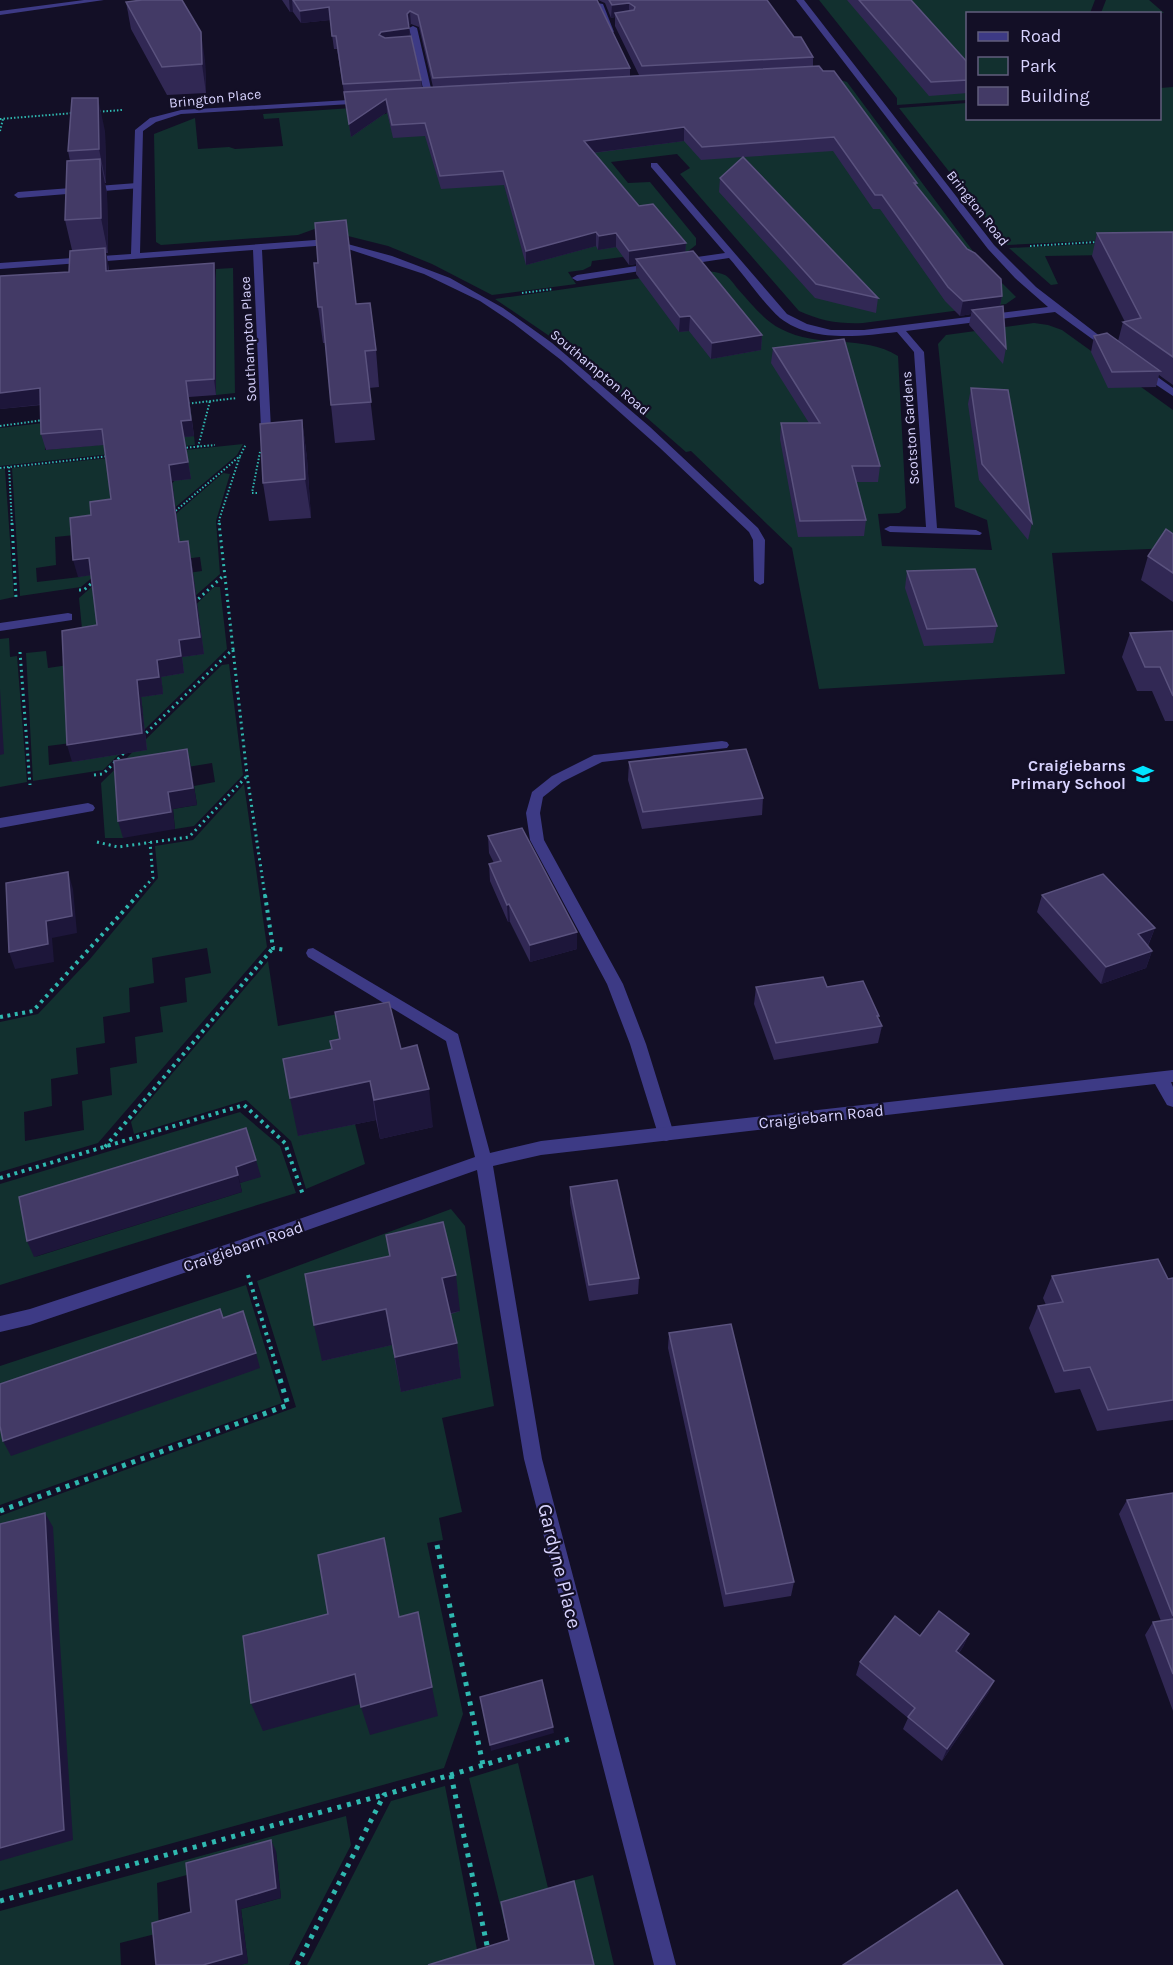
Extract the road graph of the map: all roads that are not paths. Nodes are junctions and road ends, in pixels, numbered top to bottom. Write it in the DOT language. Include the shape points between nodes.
graph roads {
  1 [pos="17,0"];
  2 [pos="100,0"];
  3 [pos="800,0"];
  4 [pos="599,4"];
  5 [pos="0,12"];
  6 [pos="618,21"];
  7 [pos="607,22"];
  8 [pos="413,28"];
  9 [pos="617,43"];
  10 [pos="417,45"];
  11 [pos="406,46"];
  12 [pos="843,72"];
  13 [pos="855,72"];
  14 [pos="440,96"];
  15 [pos="417,97"];
  16 [pos="429,97"];
  17 [pos="370,100"];
  18 [pos="654,165"];
  19 [pos="137,186"];
  20 [pos="18,195"];
  21 [pos="257,247"];
  22 [pos="730,255"];
  23 [pos="135,256"];
  24 [pos="604,260"];
  25 [pos="0,266"];
  26 [pos="613,273"];
  27 [pos="577,278"];
  28 [pos="1055,309"];
  29 [pos="900,329"];
  30 [pos="1119,354"];
  31 [pos="1137,367"];
  32 [pos="1173,393"];
  33 [pos="266,429"];
  34 [pos="890,529"];
  35 [pos="932,531"];
  36 [pos="976,533"];
  37 [pos="760,581"];
  38 [pos="68,618"];
  39 [pos="0,627"];
  40 [pos="722,745"];
  41 [pos="88,808"];
  42 [pos="0,823"];
  43 [pos="313,953"];
  44 [pos="1166,1077"];
  45 [pos="1173,1101"];
  46 [pos="666,1134"];
  47 [pos="484,1161"];
  48 [pos="0,1324"];
  49 [pos="665,1965"];
  1 -- 5 [label="street"];
  2 -- 5 [label="street"];
  3 -- 13 [label="street, Brington Road"];
  4 -- 7 [label="street"];
  6 -- 7 [label="street"];
  7 -- 9 [label="street"];
  8 -- 10 [label="street"];
  10 -- 11 [label="street"];
  10 -- 16 [label="street"];
  12 -- 13 [label="street"];
  13 -- 28 [label="street, Brington Road" via="991,247 1018,278"];
  14 -- 16 [label="street"];
  15 -- 16 [label="street"];
  17 -- 19 [label="street, Brington Place" via="181,112 153,120 139,130"];
  18 -- 22 [label="street"];
  19 -- 20 [label="street"];
  19 -- 23 [label="street, Brington Place"];
  21 -- 23 [label="street, Southampton Road"];
  21 -- 33 [label="street, Southampton Place"];
  21 -- 37 [label="street, Southampton Road" via="329,242 368,250 483,299 557,351 676,455 754,530 759,540"];
  22 -- 26 [label="street"];
  22 -- 29 [label="street" via="784,316 804,326 831,333"];
  23 -- 25 [label="street, Southampton Road"];
  24 -- 26 [label="street"];
  26 -- 27 [label="street"];
  28 -- 29 [label="street"];
  28 -- 30 [label="street, Brington Road"];
  29 -- 35 [label="street, Scotston Gardens" via="919,352"];
  31 -- 32 [label="street"];
  34 -- 35 [label="street"];
  35 -- 36 [label="street"];
  38 -- 39 [label="street"];
  40 -- 46 [label="street" via="599,758 557,779 537,795 533,813 537,840 615,984"];
  41 -- 42 [label="street"];
  43 -- 47 [label="street" via="453,1038"];
  44 -- 45 [label="street, Craigiebarn Road"];
  44 -- 46 [label="street, Craigiebarn Road"];
  46 -- 47 [label="street, Craigiebarn Road" via="542,1148"];
  47 -- 48 [label="street, Craigiebarn Road" via="240,1248"];
  47 -- 49 [label="street, Gardyne Place" via="533,1459"];
}
